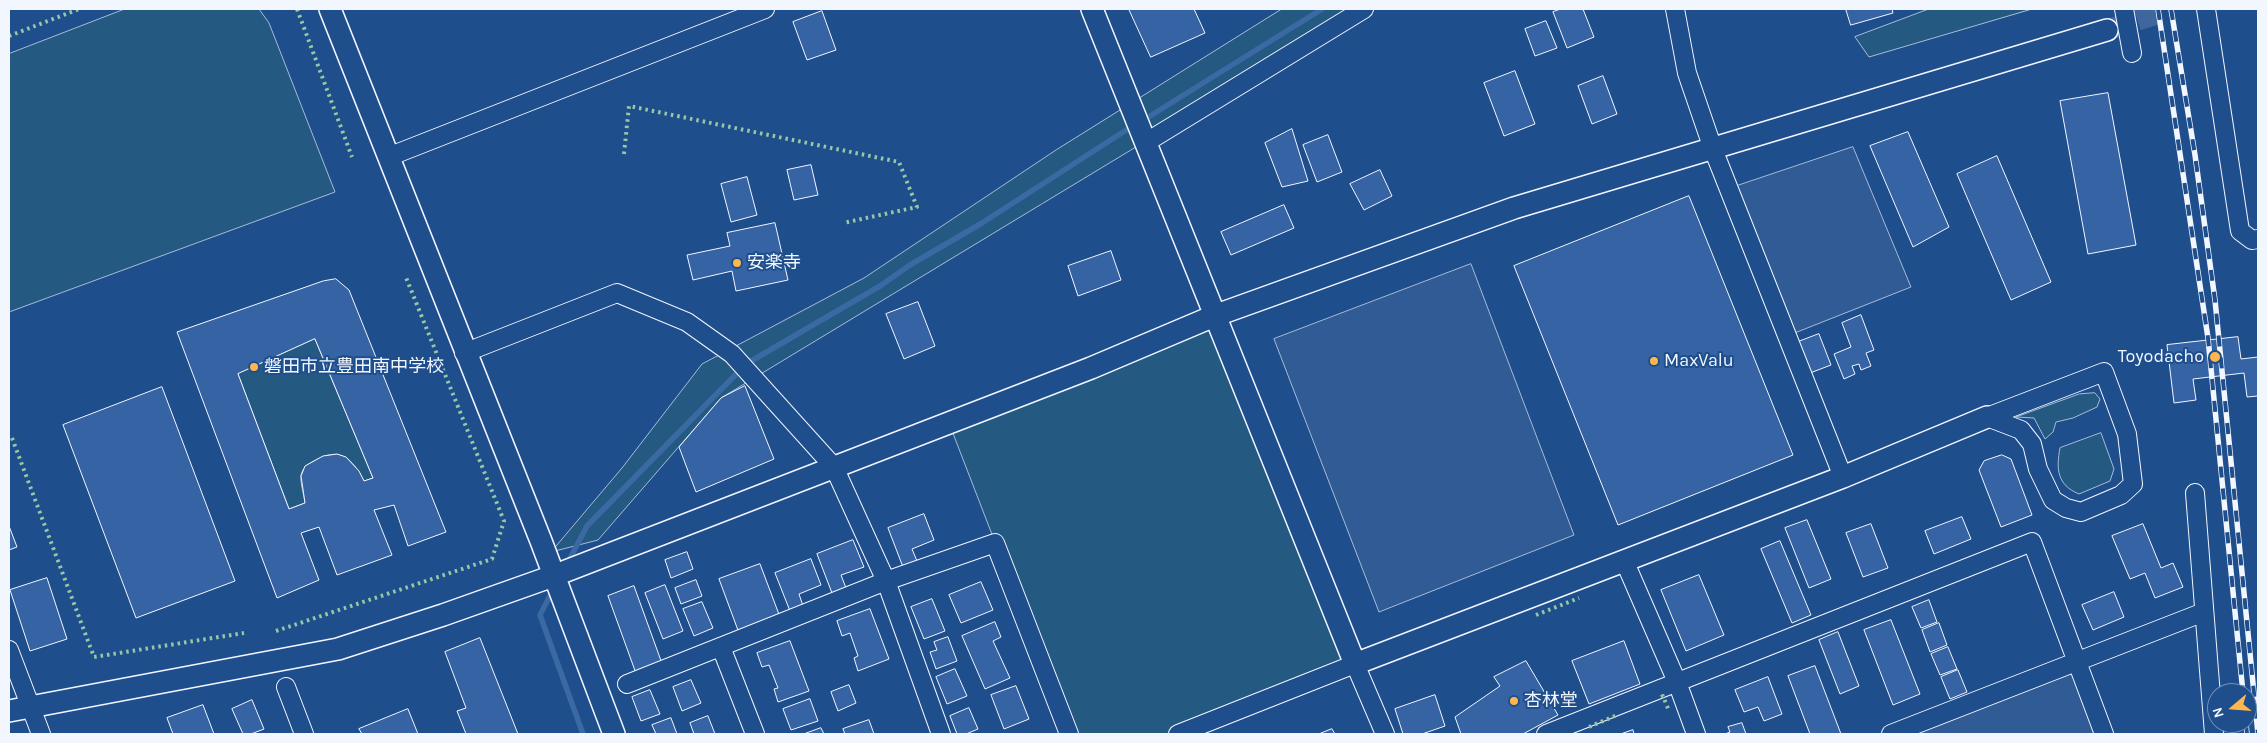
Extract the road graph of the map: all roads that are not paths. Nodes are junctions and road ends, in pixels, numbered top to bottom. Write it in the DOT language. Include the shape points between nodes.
graph roads {
  1 [pos="330,9"];
  2 [pos="765,9"];
  3 [pos="1092,9"];
  4 [pos="1364,9"];
  5 [pos="1675,9"];
  6 [pos="2124,9"];
  7 [pos="2206,9"];
  8 [pos="2107,30"];
  9 [pos="2132,53"];
  10 [pos="1145,143"];
  11 [pos="1713,148"];
  12 [pos="388,157"];
  13 [pos="2258,239"];
  14 [pos="1214,316"];
  15 [pos="464,353"];
  16 [pos="1988,417"];
  17 [pos="834,467"];
  18 [pos="1843,477"];
  19 [pos="2195,493"];
  20 [pos="1624,560"];
  21 [pos="553,576"];
  22 [pos="886,581"];
  23 [pos="2204,612"];
  24 [pos="721,647"];
  25 [pos="9,650"];
  26 [pos="2077,661"];
  27 [pos="1355,664"];
  28 [pos="1677,682"];
  29 [pos="627,684"];
  30 [pos="286,687"];
  31 [pos="31,708"];
  32 [pos="9,711"];
  33 [pos="41,734"];
  34 [pos="304,734"];
  35 [pos="614,734"];
  36 [pos="755,734"];
  37 [pos="941,734"];
  38 [pos="1069,734"];
  39 [pos="1178,734"];
  40 [pos="1385,734"];
  41 [pos="1546,734"];
  42 [pos="1696,734"];
  43 [pos="1891,734"];
  44 [pos="2104,734"];
  45 [pos="2214,734"];
  1 -- 12 [label="street"];
  2 -- 12 [label="street"];
  3 -- 10 [label="street"];
  4 -- 10 [label="street"];
  5 -- 11 [label="street" via="1687,73"];
  6 -- 9 [label="street"];
  7 -- 13 [label="street" via="2240,231 2252,240"];
  8 -- 11 [label="street"];
  10 -- 14 [label="street"];
  11 -- 14 [label="street" via="1514,208"];
  11 -- 18 [label="street"];
  12 -- 15 [label="street"];
  14 -- 17 [label="street" via="1091,368"];
  14 -- 27 [label="street"];
  15 -- 17 [label="street" via="617,293 687,322 732,354"];
  15 -- 21 [label="street"];
  16 -- 16 [label="street" via="2104,372 2126,434 2133,484 2121,495 2081,512 2066,508 2053,500 2038,469 2032,444 2022,430"];
  16 -- 18 [label="street"];
  17 -- 21 [label="street"];
  17 -- 22 [label="street"];
  18 -- 20 [label="street"];
  19 -- 23 [label="street"];
  20 -- 27 [label="street"];
  20 -- 28 [label="street"];
  21 -- 31 [label="street" via="338,649"];
  21 -- 35 [label="street"];
  22 -- 24 [label="street"];
  22 -- 37 [label="street"];
  22 -- 38 [label="street" via="995,542"];
  23 -- 26 [label="street"];
  23 -- 45 [label="street"];
  24 -- 29 [label="street"];
  24 -- 36 [label="street"];
  25 -- 31 [label="street"];
  26 -- 28 [label="street" via="2032,542"];
  26 -- 43 [label="street"];
  26 -- 44 [label="street"];
  27 -- 39 [label="street"];
  27 -- 40 [label="street"];
  28 -- 41 [label="street"];
  28 -- 42 [label="street"];
  30 -- 34 [label="street"];
  31 -- 32 [label="street"];
  31 -- 33 [label="street"];
}
